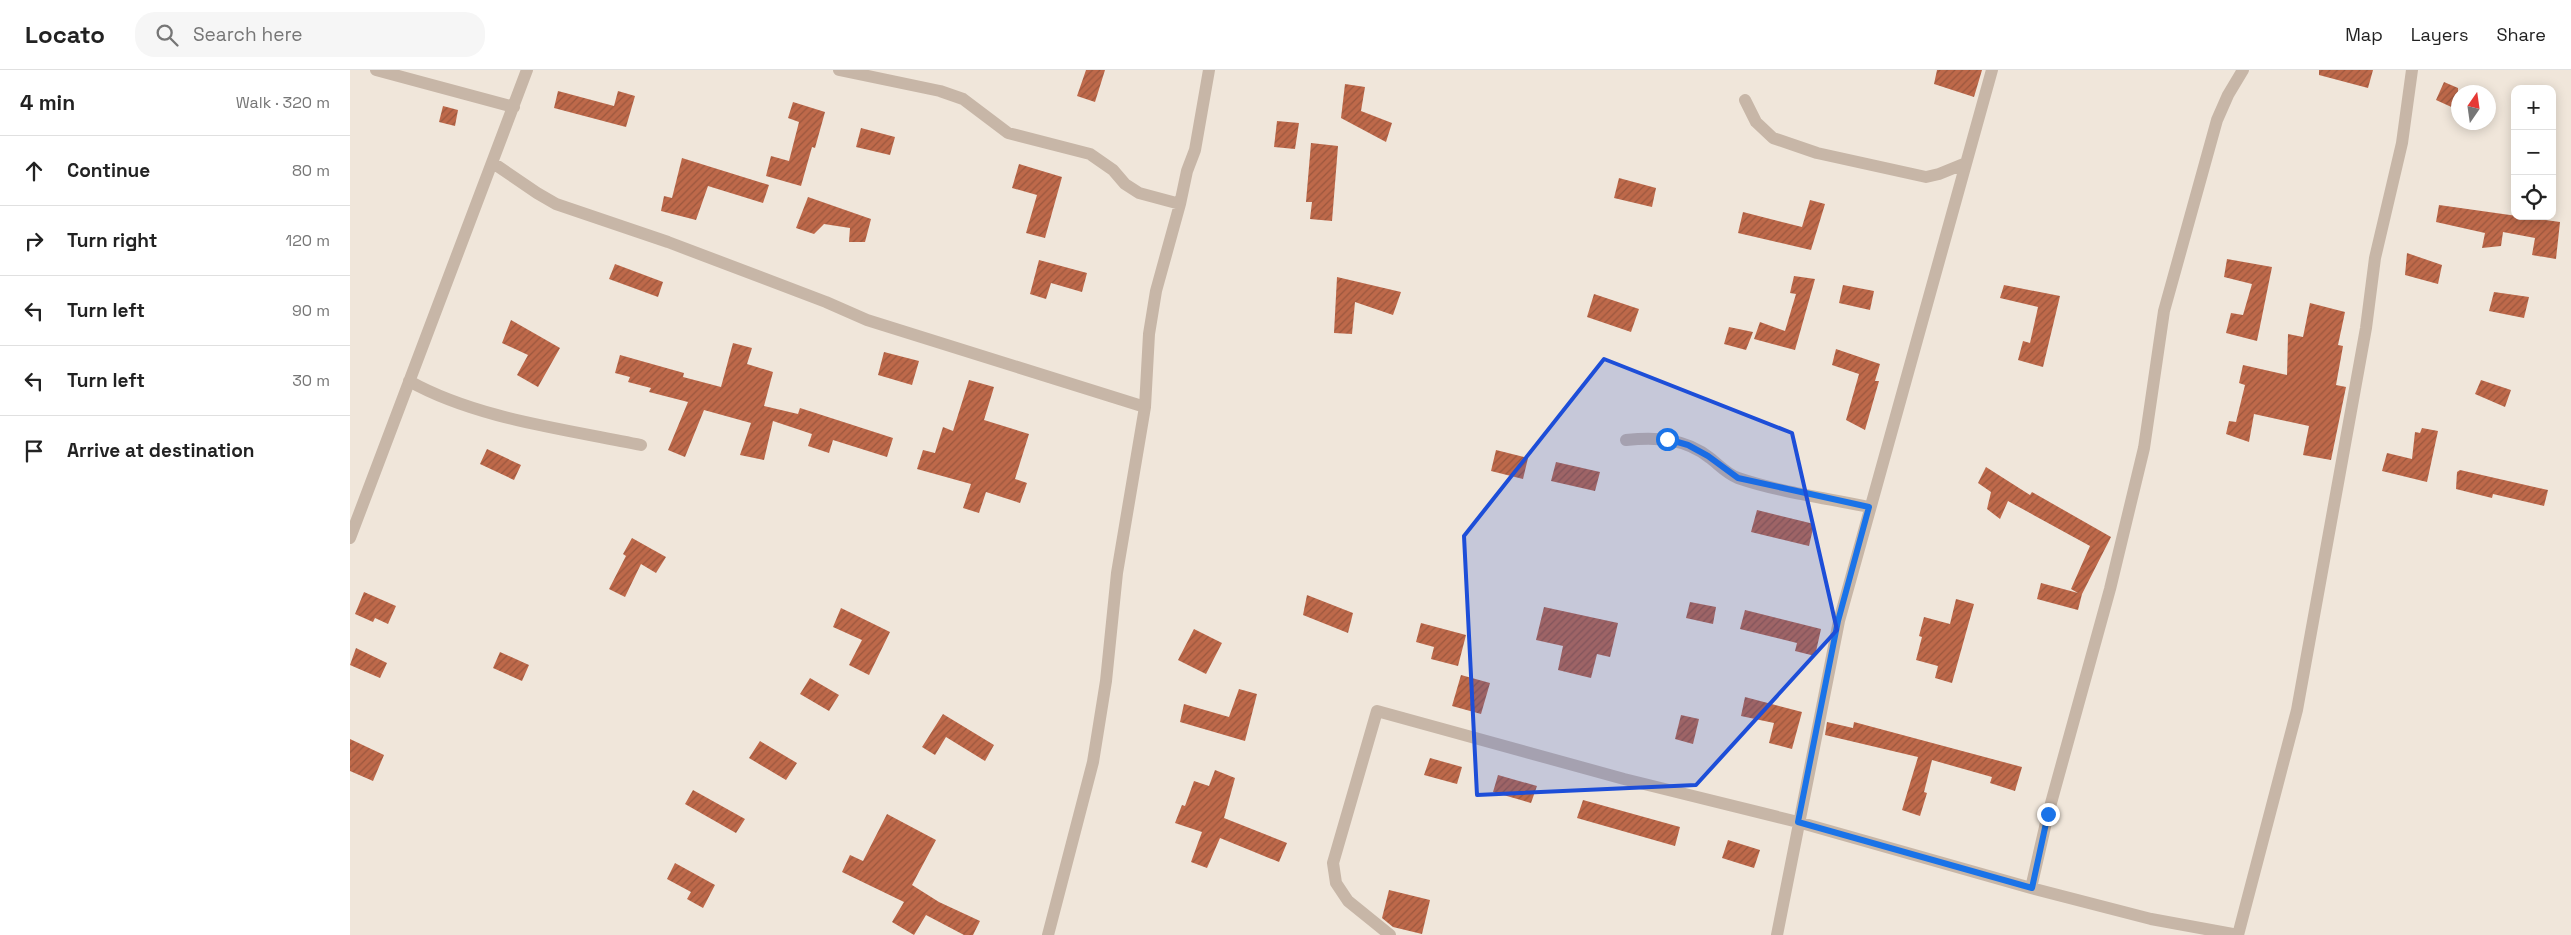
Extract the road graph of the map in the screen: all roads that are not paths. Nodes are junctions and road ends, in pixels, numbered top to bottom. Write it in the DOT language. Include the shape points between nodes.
graph roads {
  1 [pos="376,70"];
  2 [pos="527,70"];
  3 [pos="839,70"];
  4 [pos="1209,70"];
  5 [pos="1992,70"];
  6 [pos="2243,70"];
  7 [pos="2412,70"];
  8 [pos="1745,100"];
  9 [pos="514,107"];
  10 [pos="493,163"];
  11 [pos="1966,163"];
  12 [pos="1180,204"];
  13 [pos="409,381"];
  14 [pos="1145,407"];
  15 [pos="1626,440"];
  16 [pos="641,445"];
  17 [pos="1869,507"];
  18 [pos="350,538"];
  19 [pos="1798,822"];
  20 [pos="2032,888"];
  21 [pos="1048,935"];
  22 [pos="1390,935"];
  23 [pos="1777,935"];
  24 [pos="2238,935"];
  1 -- 9 [label="street"];
  2 -- 9 [label="street"];
  3 -- 12 [label="street" via="940,90 964,98 1008,133 1090,154 1139,193"];
  4 -- 12 [label="street" via="1202,116"];
  5 -- 11 [label="street"];
  6 -- 20 [label="street" via="2217,120 2164,311 2144,448 2110,589 2048,814"];
  7 -- 24 [label="street" via="2402,143 2375,258 2366,328 2297,710"];
  8 -- 11 [label="street" via="1756,122 1773,138 1816,153 1926,177"];
  9 -- 10 [label="street"];
  10 -- 13 [label="street" via="449,270"];
  10 -- 14 [label="street" via="556,204 668,242 867,320"];
  11 -- 17 [label="street"];
  12 -- 14 [label="street" via="1156,291 1149,334"];
  13 -- 16 [label="street" via="442,398 482,411"];
  13 -- 18 [label="street"];
  14 -- 21 [label="street" via="1117,572 1106,681 1093,762"];
  15 -- 17 [label="street" via="1667,439 1688,445 1738,478"];
  17 -- 19 [label="street" via="1838,621"];
  19 -- 20 [label="street"];
  19 -- 22 [label="street" via="1624,779 1377,710 1333,863 1336,883 1348,901"];
  19 -- 23 [label="street"];
  20 -- 24 [label="street" via="2151,919"];
}
